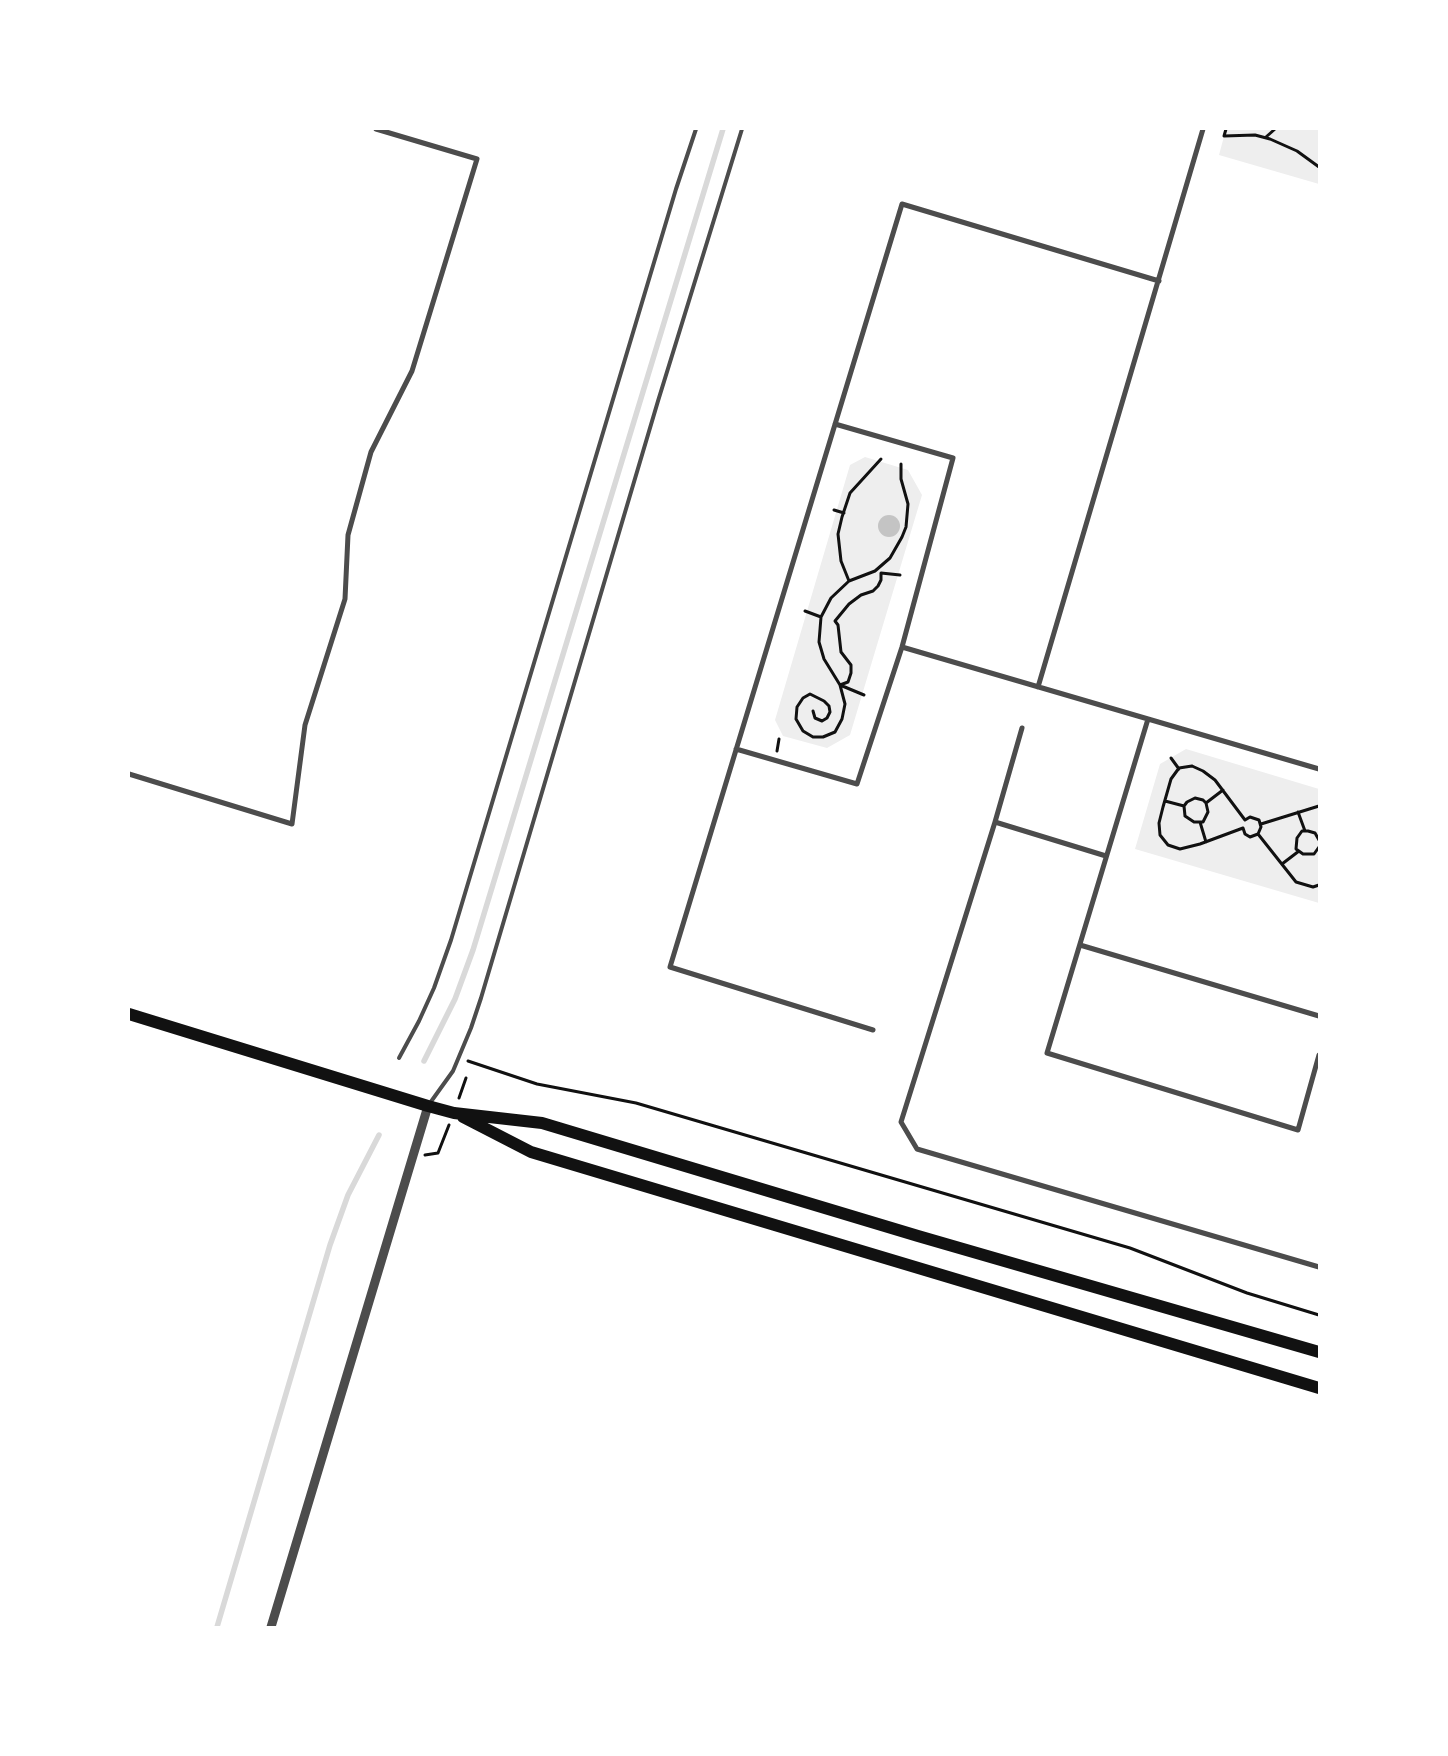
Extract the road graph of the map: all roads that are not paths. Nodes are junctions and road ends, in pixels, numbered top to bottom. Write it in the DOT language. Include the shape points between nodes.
graph roads {
  1 [pos="376,129"];
  2 [pos="696,129"];
  3 [pos="742,129"];
  4 [pos="1203,129"];
  5 [pos="1159,281"];
  6 [pos="835,424"];
  7 [pos="902,647"];
  8 [pos="1038,686"];
  9 [pos="1148,719"];
  10 [pos="1022,728"];
  11 [pos="736,749"];
  12 [pos="1319,769"];
  13 [pos="129,774"];
  14 [pos="995,822"];
  15 [pos="1106,856"];
  16 [pos="1080,945"];
  17 [pos="129,1014"];
  18 [pos="1319,1016"];
  19 [pos="873,1030"];
  20 [pos="1319,1055"];
  21 [pos="399,1058"];
  22 [pos="428,1106"];
  23 [pos="454,1113"];
  24 [pos="1319,1267"];
  25 [pos="1319,1352"];
  26 [pos="1319,1388"];
  27 [pos="271,1627"];
  1 -- 13 [label="street" via="477,159 412,372 371,452 348,534 345,599 305,725 292,824"];
  2 -- 21 [label="lane" via="451,940 434,988"];
  3 -- 22 [label="lane" via="490,972 453,1071"];
  4 -- 5 [label="street"];
  5 -- 6 [label="street" via="902,204"];
  5 -- 8 [label="street"];
  6 -- 7 [label="street" via="953,458"];
  6 -- 11 [label="street"];
  7 -- 8 [label="street"];
  7 -- 11 [label="street" via="857,784"];
  8 -- 9 [label="street"];
  9 -- 12 [label="street"];
  9 -- 15 [label="street"];
  10 -- 14 [label="street"];
  11 -- 19 [label="street" via="670,967"];
  14 -- 15 [label="street"];
  14 -- 24 [label="street" via="901,1122 916,1149"];
  15 -- 16 [label="street"];
  16 -- 18 [label="street"];
  16 -- 20 [label="street" via="1047,1053 1298,1130"];
  17 -- 22 [label="main road"];
  22 -- 23 [label="main road"];
  22 -- 27 [label="street"];
  23 -- 25 [label="main road" via="542,1123"];
  23 -- 26 [label="main road" via="531,1152"];
}
